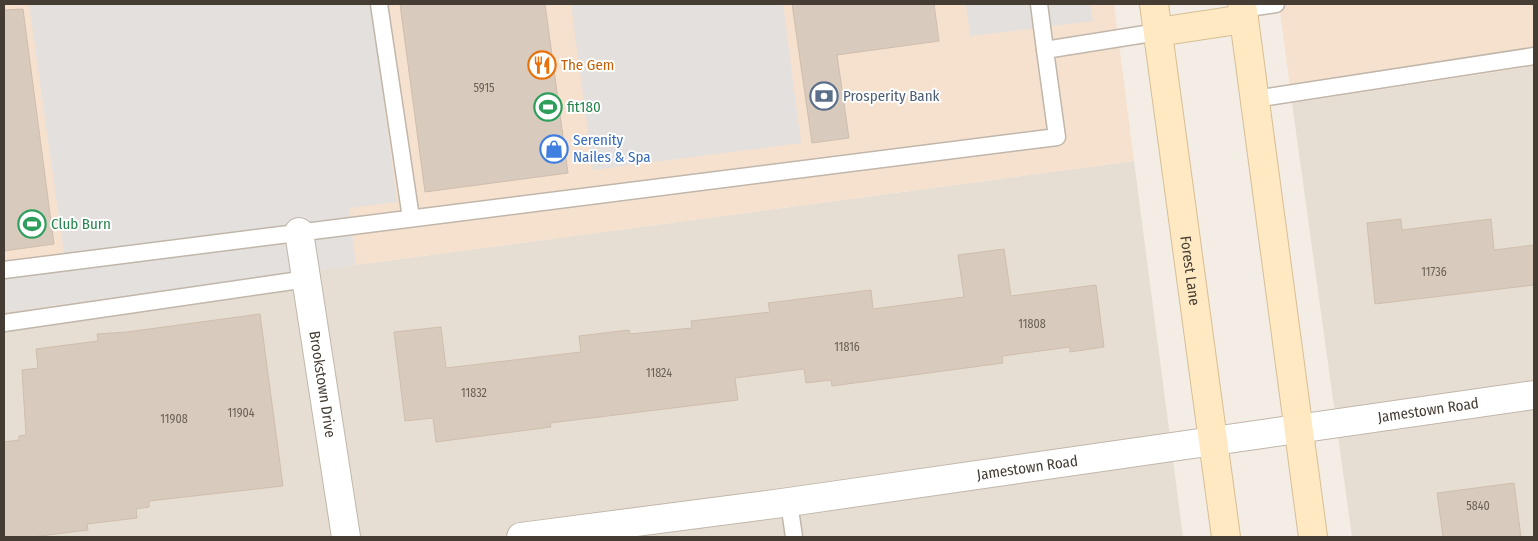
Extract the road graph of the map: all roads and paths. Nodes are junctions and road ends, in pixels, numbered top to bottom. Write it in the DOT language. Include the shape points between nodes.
graph roads {
  1 [pos="379,4"];
  2 [pos="1039,4"];
  3 [pos="1154,4"];
  4 [pos="1276,4"];
  5 [pos="1242,11"];
  6 [pos="1158,32"];
  7 [pos="1045,50"];
  8 [pos="1534,56"];
  9 [pos="1255,99"];
  10 [pos="411,218"];
  11 [pos="299,232"];
  12 [pos="4,270"];
  13 [pos="307,279"];
  14 [pos="4,323"];
  15 [pos="1534,395"];
  16 [pos="1298,430"];
  17 [pos="1213,442"];
  18 [pos="789,502"];
  19 [pos="346,537"];
  20 [pos="521,537"];
  21 [pos="794,537"];
  22 [pos="1226,537"];
  23 [pos="1313,537"];
  1 -- 10 [label="lane"];
  2 -- 7 [label="lane"];
  3 -- 6 [label="main road, Forest Lane"];
  4 -- 5 [label="lane"];
  5 -- 6 [label="main road"];
  5 -- 9 [label="main road"];
  6 -- 7 [label="lane"];
  6 -- 17 [label="main road, Forest Lane"];
  7 -- 10 [label="lane" via="1057,137"];
  8 -- 9 [label="lane"];
  9 -- 16 [label="main road"];
  10 -- 11 [label="lane"];
  11 -- 12 [label="lane"];
  11 -- 13 [label="street, Brookstown Drive"];
  13 -- 14 [label="lane"];
  13 -- 19 [label="street, Brookstown Drive"];
  15 -- 16 [label="street, Jamestown Road"];
  16 -- 17 [label="street, Jamestown Road"];
  16 -- 23 [label="main road"];
  17 -- 18 [label="street, Jamestown Road"];
  17 -- 22 [label="main road, Forest Lane"];
  18 -- 20 [label="street, Jamestown Road"];
  18 -- 21 [label="lane"];
}
